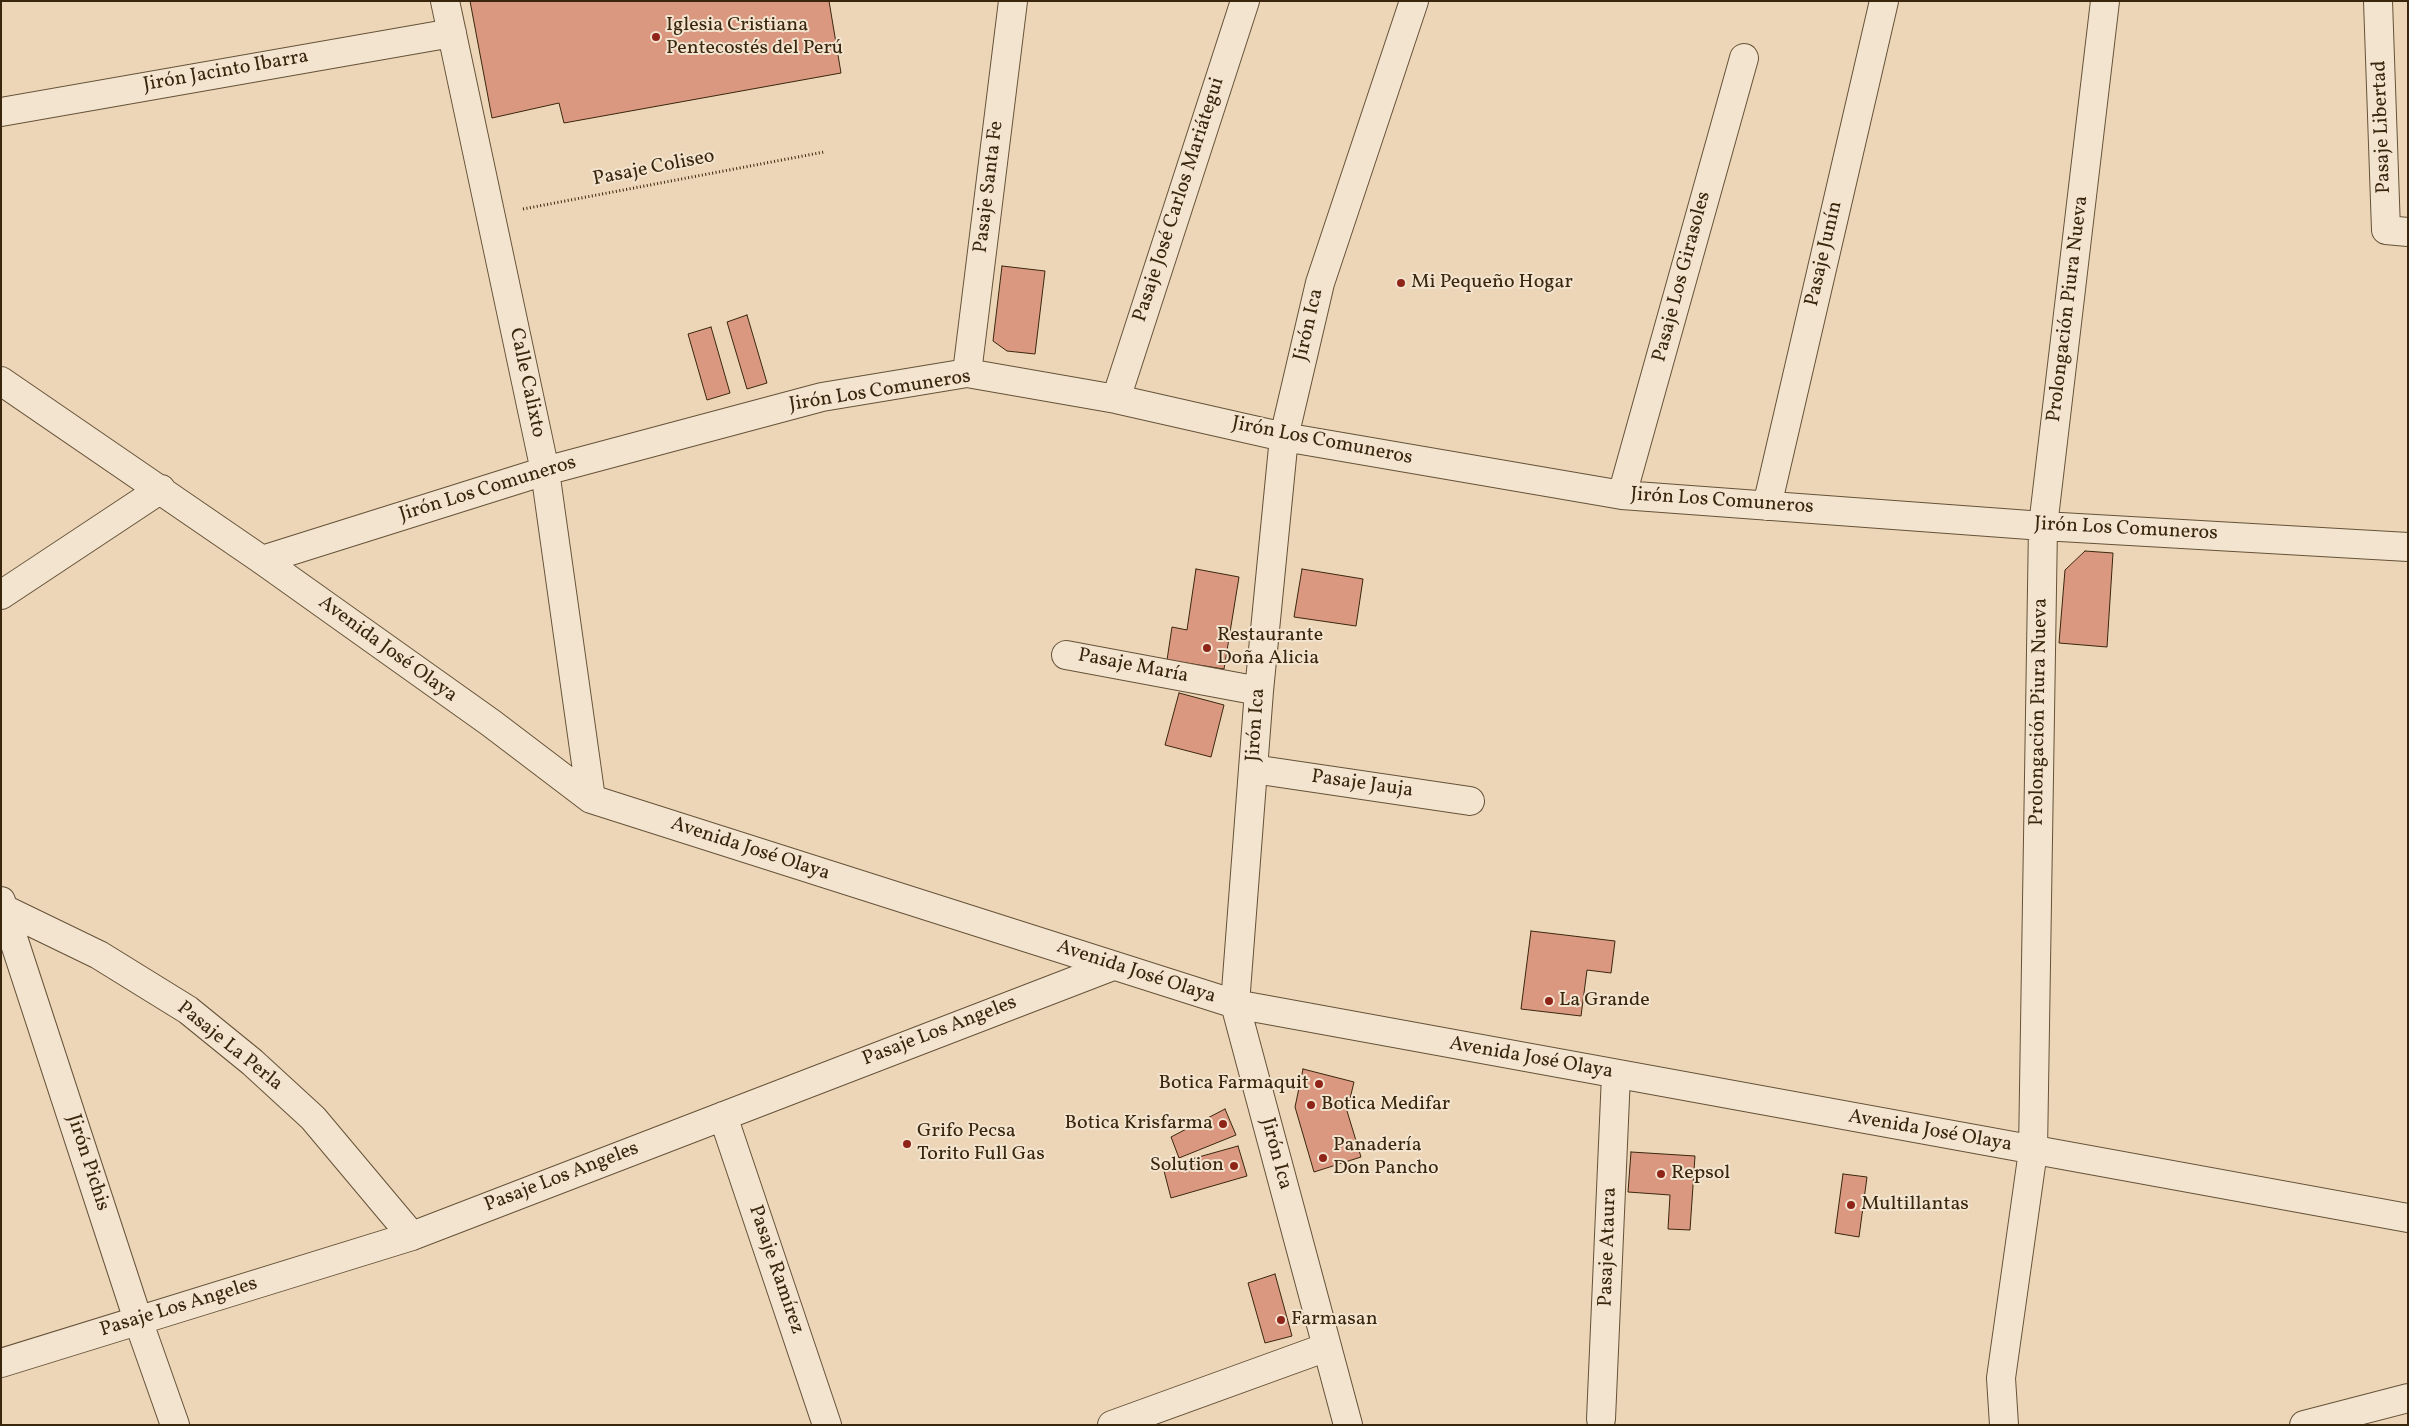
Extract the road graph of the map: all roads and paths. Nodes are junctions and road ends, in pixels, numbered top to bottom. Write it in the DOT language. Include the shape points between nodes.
graph roads {
  1 [pos="445,1"];
  2 [pos="1012,1"];
  3 [pos="1245,1"];
  4 [pos="1414,1"];
  5 [pos="1884,1"];
  6 [pos="2105,1"];
  7 [pos="2378,1"];
  8 [pos="452,33"];
  9 [pos="1744,58"];
  10 [pos="1,112"];
  11 [pos="824,152"];
  12 [pos="490,215"];
  13 [pos="2408,232"];
  14 [pos="967,373"];
  15 [pos="1,381"];
  16 [pos="1116,399"];
  17 [pos="1284,437"];
  18 [pos="545,470"];
  19 [pos="161,489"];
  20 [pos="1622,495"];
  21 [pos="1767,506"];
  22 [pos="2043,526"];
  23 [pos="2408,546"];
  24 [pos="262,560"];
  25 [pos="1,595"];
  26 [pos="1066,655"];
  27 [pos="1259,692"];
  28 [pos="1253,769"];
  29 [pos="591,799"];
  30 [pos="1470,801"];
  31 [pos="3,905"];
  32 [pos="1113,966"];
  33 [pos="1235,1004"];
  34 [pos="1616,1075"];
  35 [pos="723,1116"];
  36 [pos="2033,1151"];
  37 [pos="2408,1218"];
  38 [pos="412,1236"];
  39 [pos="138,1320"];
  40 [pos="1327,1347"];
  41 [pos="1,1363"];
  42 [pos="2408,1398"];
  43 [pos="1602,1418"];
  44 [pos="175,1425"];
  45 [pos="827,1425"];
  46 [pos="1112,1425"];
  47 [pos="1348,1425"];
  48 [pos="2004,1425"];
  49 [pos="2304,1425"];
  1 -- 8 [label="street, Calle Calixto"];
  2 -- 14 [label="street, Pasaje Santa Fe"];
  3 -- 16 [label="street, Pasaje José Carlos Mariátegui"];
  4 -- 17 [label="street, Jirón Ica" via="1320,283"];
  5 -- 21 [label="street, Pasaje Junín"];
  6 -- 22 [label="street, Prolongación Piura Nueva"];
  7 -- 13 [label="street, Pasaje Libertad" via="2386,230"];
  8 -- 10 [label="street, Jirón Jacinto Ibarra"];
  8 -- 12 [label="street, Calle Calixto"];
  9 -- 20 [label="street, Pasaje Los Girasoles"];
  11 -- 12 [label="path, Pasaje Coliseo"];
  12 -- 18 [label="street, Calle Calixto"];
  14 -- 16 [label="street, Jirón Los Comuneros"];
  14 -- 18 [label="street, Jirón Los Comuneros" via="822,397"];
  15 -- 19 [label="street, Avenida José Olaya"];
  16 -- 17 [label="street, Jirón Los Comuneros"];
  17 -- 20 [label="street, Jirón Los Comuneros"];
  17 -- 27 [label="street, Jirón Ica"];
  18 -- 24 [label="street, Jirón Los Comuneros"];
  18 -- 29 [label="street, Calle Calixto"];
  19 -- 24 [label="street, Avenida José Olaya"];
  19 -- 25 [label="street"];
  20 -- 21 [label="street, Jirón Los Comuneros"];
  21 -- 22 [label="street, Jirón Los Comuneros"];
  22 -- 23 [label="street, Jirón Los Comuneros"];
  22 -- 36 [label="street, Prolongación Piura Nueva"];
  24 -- 29 [label="street, Avenida José Olaya"];
  26 -- 27 [label="street, Pasaje María"];
  27 -- 28 [label="street, Jirón Ica"];
  28 -- 30 [label="street, Pasaje Jauja"];
  28 -- 33 [label="street, Jirón Ica"];
  29 -- 32 [label="street, Avenida José Olaya"];
  31 -- 38 [label="street, Pasaje La Perla" via="98,955 188,1010 245,1056 313,1118"];
  31 -- 39 [label="street, Jirón Pichis"];
  32 -- 33 [label="street, Avenida José Olaya"];
  32 -- 35 [label="street, Pasaje Los Angeles"];
  33 -- 34 [label="street, Avenida José Olaya"];
  33 -- 40 [label="street, Jirón Ica"];
  34 -- 36 [label="street, Avenida José Olaya"];
  34 -- 43 [label="street, Pasaje Ataura"];
  35 -- 38 [label="street, Pasaje Los Angeles"];
  35 -- 45 [label="street, Pasaje Ramírez"];
  36 -- 37 [label="street, Avenida José Olaya"];
  36 -- 48 [label="street, Prolongación Piura Nueva" via="2001,1378"];
  38 -- 39 [label="street, Pasaje Los Angeles"];
  39 -- 41 [label="street, Pasaje Los Angeles"];
  39 -- 44 [label="street, Jirón Pichis"];
  40 -- 46 [label="street"];
  40 -- 47 [label="street, Jirón Ica"];
  42 -- 49 [label="street"];
}
